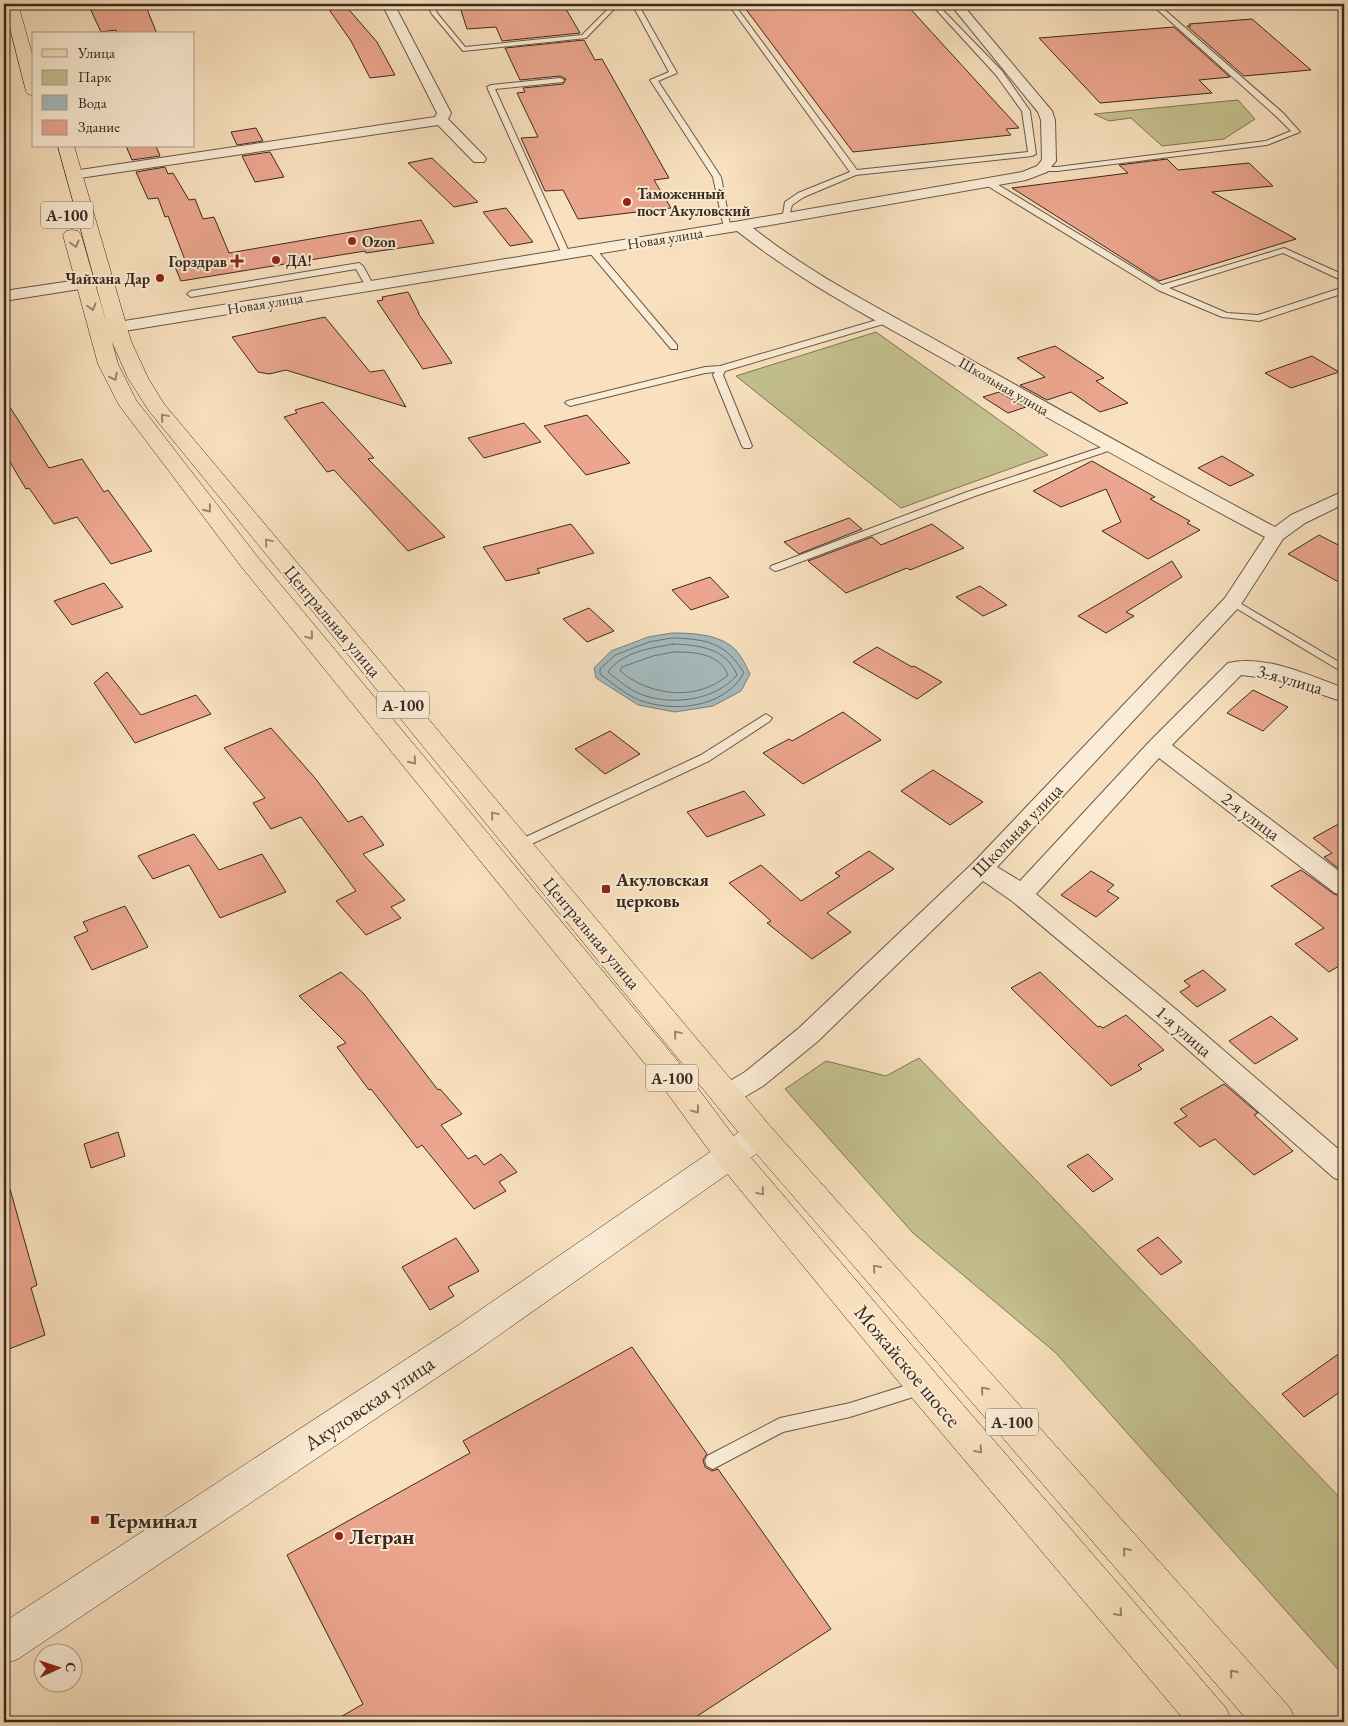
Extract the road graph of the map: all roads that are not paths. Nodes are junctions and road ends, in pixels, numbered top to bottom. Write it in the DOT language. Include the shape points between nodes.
graph roads {
  1 [pos="11,4"];
  2 [pos="388,4"];
  3 [pos="430,4"];
  4 [pos="616,4"];
  5 [pos="631,4"];
  6 [pos="731,4"];
  7 [pos="934,4"];
  8 [pos="956,4"];
  9 [pos="1154,4"];
  10 [pos="560,80"];
  11 [pos="32,83"];
  12 [pos="441,120"];
  13 [pos="66,148"];
  14 [pos="479,159"];
  15 [pos="1042,169"];
  16 [pos="855,173"];
  17 [pos="62,177"];
  18 [pos="989,182"];
  19 [pos="68,218"];
  20 [pos="785,218"];
  21 [pos="734,227"];
  22 [pos="592,250"];
  23 [pos="566,254"];
  24 [pos="1344,278"];
  25 [pos="105,281"];
  26 [pos="85,284"];
  27 [pos="370,286"];
  28 [pos="1161,288"];
  29 [pos="1344,290"];
  30 [pos="191,294"];
  31 [pos="4,296"];
  32 [pos="887,320"];
  33 [pos="118,327"];
  34 [pos="674,347"];
  35 [pos="721,369"];
  36 [pos="570,403"];
  37 [pos="747,446"];
  38 [pos="1111,447"];
  39 [pos="1344,497"];
  40 [pos="1276,535"];
  41 [pos="775,568"];
  42 [pos="1233,602"];
  43 [pos="1235,668"];
  44 [pos="1344,670"];
  45 [pos="1344,695"];
  46 [pos="766,718"];
  47 [pos="1158,746"];
  48 [pos="519,845"];
  49 [pos="980,869"];
  50 [pos="1344,887"];
  51 [pos="1021,895"];
  52 [pos="612,1003"];
  53 [pos="727,1095"];
  54 [pos="759,1135"];
  55 [pos="730,1155"];
  56 [pos="1344,1170"];
  57 [pos="925,1387"];
  58 [pos="713,1461"];
  59 [pos="4,1645"];
  60 [pos="1212,1722"];
  61 [pos="1276,1722"];
  1 -- 11 [label="main road"];
  2 -- 12 [label="street" via="444,113"];
  3 -- 4 [label="lane" via="463,49 584,37"];
  5 -- 21 [label="lane" via="636,5 673,73 654,80 717,177"];
  6 -- 16 [label="lane"];
  7 -- 16 [label="lane" via="999,73 1026,111 1032,154"];
  8 -- 15 [label="street" via="1045,111 1049,160"];
  9 -- 15 [label="lane" via="1296,132 1267,143"];
  10 -- 23 [label="lane" via="491,87"];
  12 -- 14 [label="street"];
  12 -- 17 [label="street"];
  13 -- 17 [label="main road, Центральная улица / А-100"];
  15 -- 18 [label="street, Новая улица" via="1026,176"];
  16 -- 20 [label="lane" via="801,195 788,204"];
  17 -- 25 [label="main road, Центральная улица / А-100"];
  18 -- 20 [label="street, Новая улица"];
  18 -- 28 [label="lane"];
  19 -- 26 [label="main road, Центральная улица / А-100, one-way"];
  20 -- 21 [label="street, Новая улица"];
  21 -- 22 [label="street, Новая улица"];
  21 -- 32 [label="street, Школьная улица"];
  22 -- 23 [label="street, Новая улица"];
  22 -- 34 [label="lane"];
  23 -- 27 [label="street, Новая улица"];
  24 -- 28 [label="lane" via="1284,250"];
  25 -- 26 [label="street"];
  25 -- 33 [label="main road, Центральная улица / А-100"];
  26 -- 31 [label="street"];
  26 -- 52 [label="main road, Центральная улица / А-100, one-way" via="108,364 126,401 255,568"];
  27 -- 30 [label="lane" via="359,266"];
  27 -- 33 [label="street, Новая улица"];
  28 -- 29 [label="lane" via="1225,315 1259,318"];
  32 -- 35 [label="lane"];
  32 -- 38 [label="street, Школьная улица"];
  48 -- 33 [label="main road, Центральная улица / А-100, one-way" via="156,407 127,356"];
  35 -- 36 [label="lane"];
  35 -- 37 [label="lane" via="718,375"];
  38 -- 40 [label="street, Школьная улица"];
  38 -- 41 [label="lane" via="971,494"];
  39 -- 40 [label="street, Школьная улица" via="1298,519"];
  40 -- 42 [label="street, Школьная улица"];
  42 -- 44 [label="lane"];
  42 -- 49 [label="street, Школьная улица"];
  43 -- 45 [label="street, 3-я улица" via="1255,667 1284,674"];
  43 -- 47 [label="street"];
  46 -- 48 [label="lane" via="705,758"];
  47 -- 50 [label="street, 2-я улица"];
  47 -- 51 [label="street"];
  53 -- 48 [label="main road, Центральная улица / А-100, one-way"];
  49 -- 51 [label="street, 1-я улица"];
  49 -- 53 [label="street, Школьная улица" via="808,1035 754,1079"];
  51 -- 56 [label="street, 1-я улица" via="1170,1018"];
  52 -- 55 [label="main road, Можайское шоссе / А-100, one-way" via="665,1067"];
  53 -- 54 [label="main road, А-100"];
  54 -- 55 [label="street, Акуловская улица"];
  61 -- 54 [label="main road, А-100, one-way"];
  55 -- 57 [label="main road, Можайское шоссе / А-100, one-way"];
  55 -- 59 [label="street, Акуловская улица" via="466,1339"];
  57 -- 58 [label="lane" via="850,1410 780,1425"];
  57 -- 60 [label="main road, Можайское шоссе / А-100, one-way"];
}
